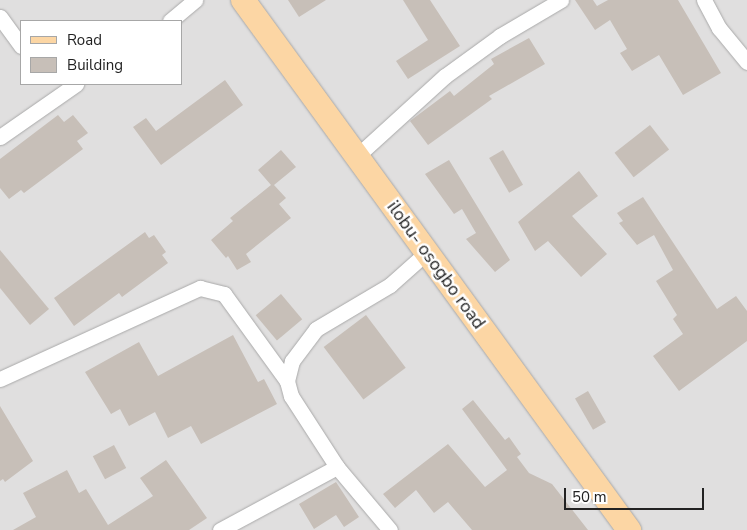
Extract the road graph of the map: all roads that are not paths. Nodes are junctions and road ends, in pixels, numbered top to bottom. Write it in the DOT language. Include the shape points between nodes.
graph roads {
  1 [pos="194,0"];
  2 [pos="243,0"];
  3 [pos="704,0"];
  4 [pos="557,1"];
  5 [pos="0,17"];
  6 [pos="171,20"];
  7 [pos="20,45"];
  8 [pos="747,62"];
  9 [pos="72,85"];
  10 [pos="53,90"];
  11 [pos="0,137"];
  12 [pos="357,156"];
  13 [pos="427,252"];
  14 [pos="0,379"];
  15 [pos="288,381"];
  16 [pos="337,467"];
  17 [pos="220,530"];
  18 [pos="390,530"];
  19 [pos="629,530"];
  1 -- 6 [label="street"];
  2 -- 12 [label="main road, ilobu- osogbo road"];
  3 -- 8 [label="street" via="719,28"];
  4 -- 12 [label="street" via="500,36 445,76"];
  5 -- 7 [label="street"];
  9 -- 10 [label="street"];
  10 -- 11 [label="street"];
  12 -- 13 [label="main road, ilobu- osogbo road"];
  13 -- 15 [label="street" via="390,284 316,329 292,361"];
  13 -- 19 [label="main road, ilobu- osogbo road"];
  14 -- 15 [label="street" via="200,288 224,294"];
  15 -- 16 [label="street" via="291,396"];
  16 -- 17 [label="street"];
  16 -- 18 [label="street"];
}
